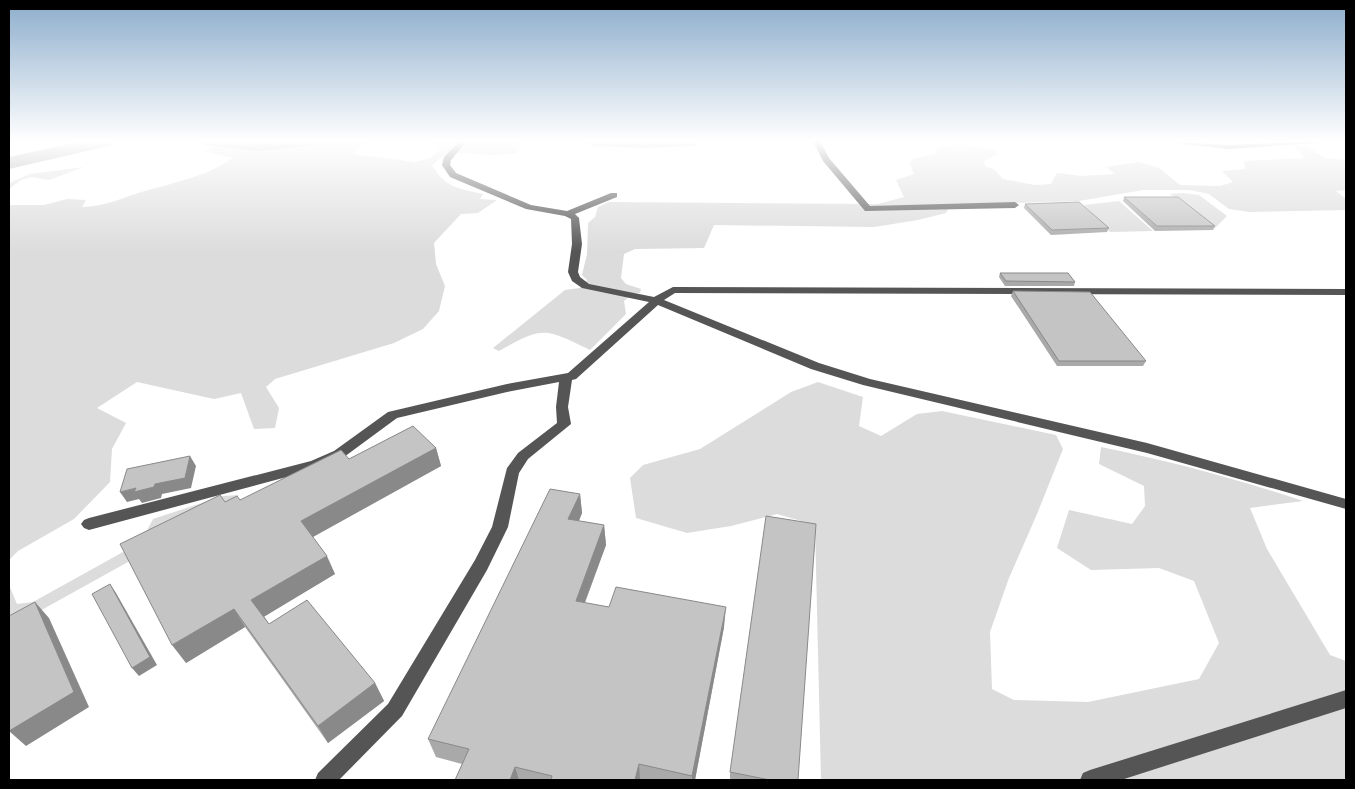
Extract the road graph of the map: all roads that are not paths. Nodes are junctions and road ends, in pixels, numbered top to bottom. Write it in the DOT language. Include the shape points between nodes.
graph roads {
  1 [pos="460,178"];
  2 [pos="842,178"];
  3 [pos="614,195"];
  4 [pos="1015,205"];
  5 [pos="568,214"];
  6 [pos="1346,292"];
  7 [pos="658,301"];
  8 [pos="566,377"];
  9 [pos="1346,504"];
  10 [pos="89,524"];
  11 [pos="1346,699"];
  12 [pos="325,780"];
  13 [pos="1090,780"];
  1 -- 5 [label="street" via="528,207"];
  2 -- 4 [label="street" via="868,209"];
  3 -- 5 [label="street"];
  5 -- 7 [label="street" via="575,218 577,226 573,272 576,279 602,291"];
  6 -- 7 [label="street" via="673,290"];
  7 -- 8 [label="street" via="572,376"];
  7 -- 9 [label="street" via="815,366 867,382 1147,448"];
  8 -- 10 [label="street" via="394,415 339,454 315,465"];
  8 -- 12 [label="street" via="562,407 564,424 524,456 512,472 500,527 430,654 395,710"];
  11 -- 13 [label="street"];
}
